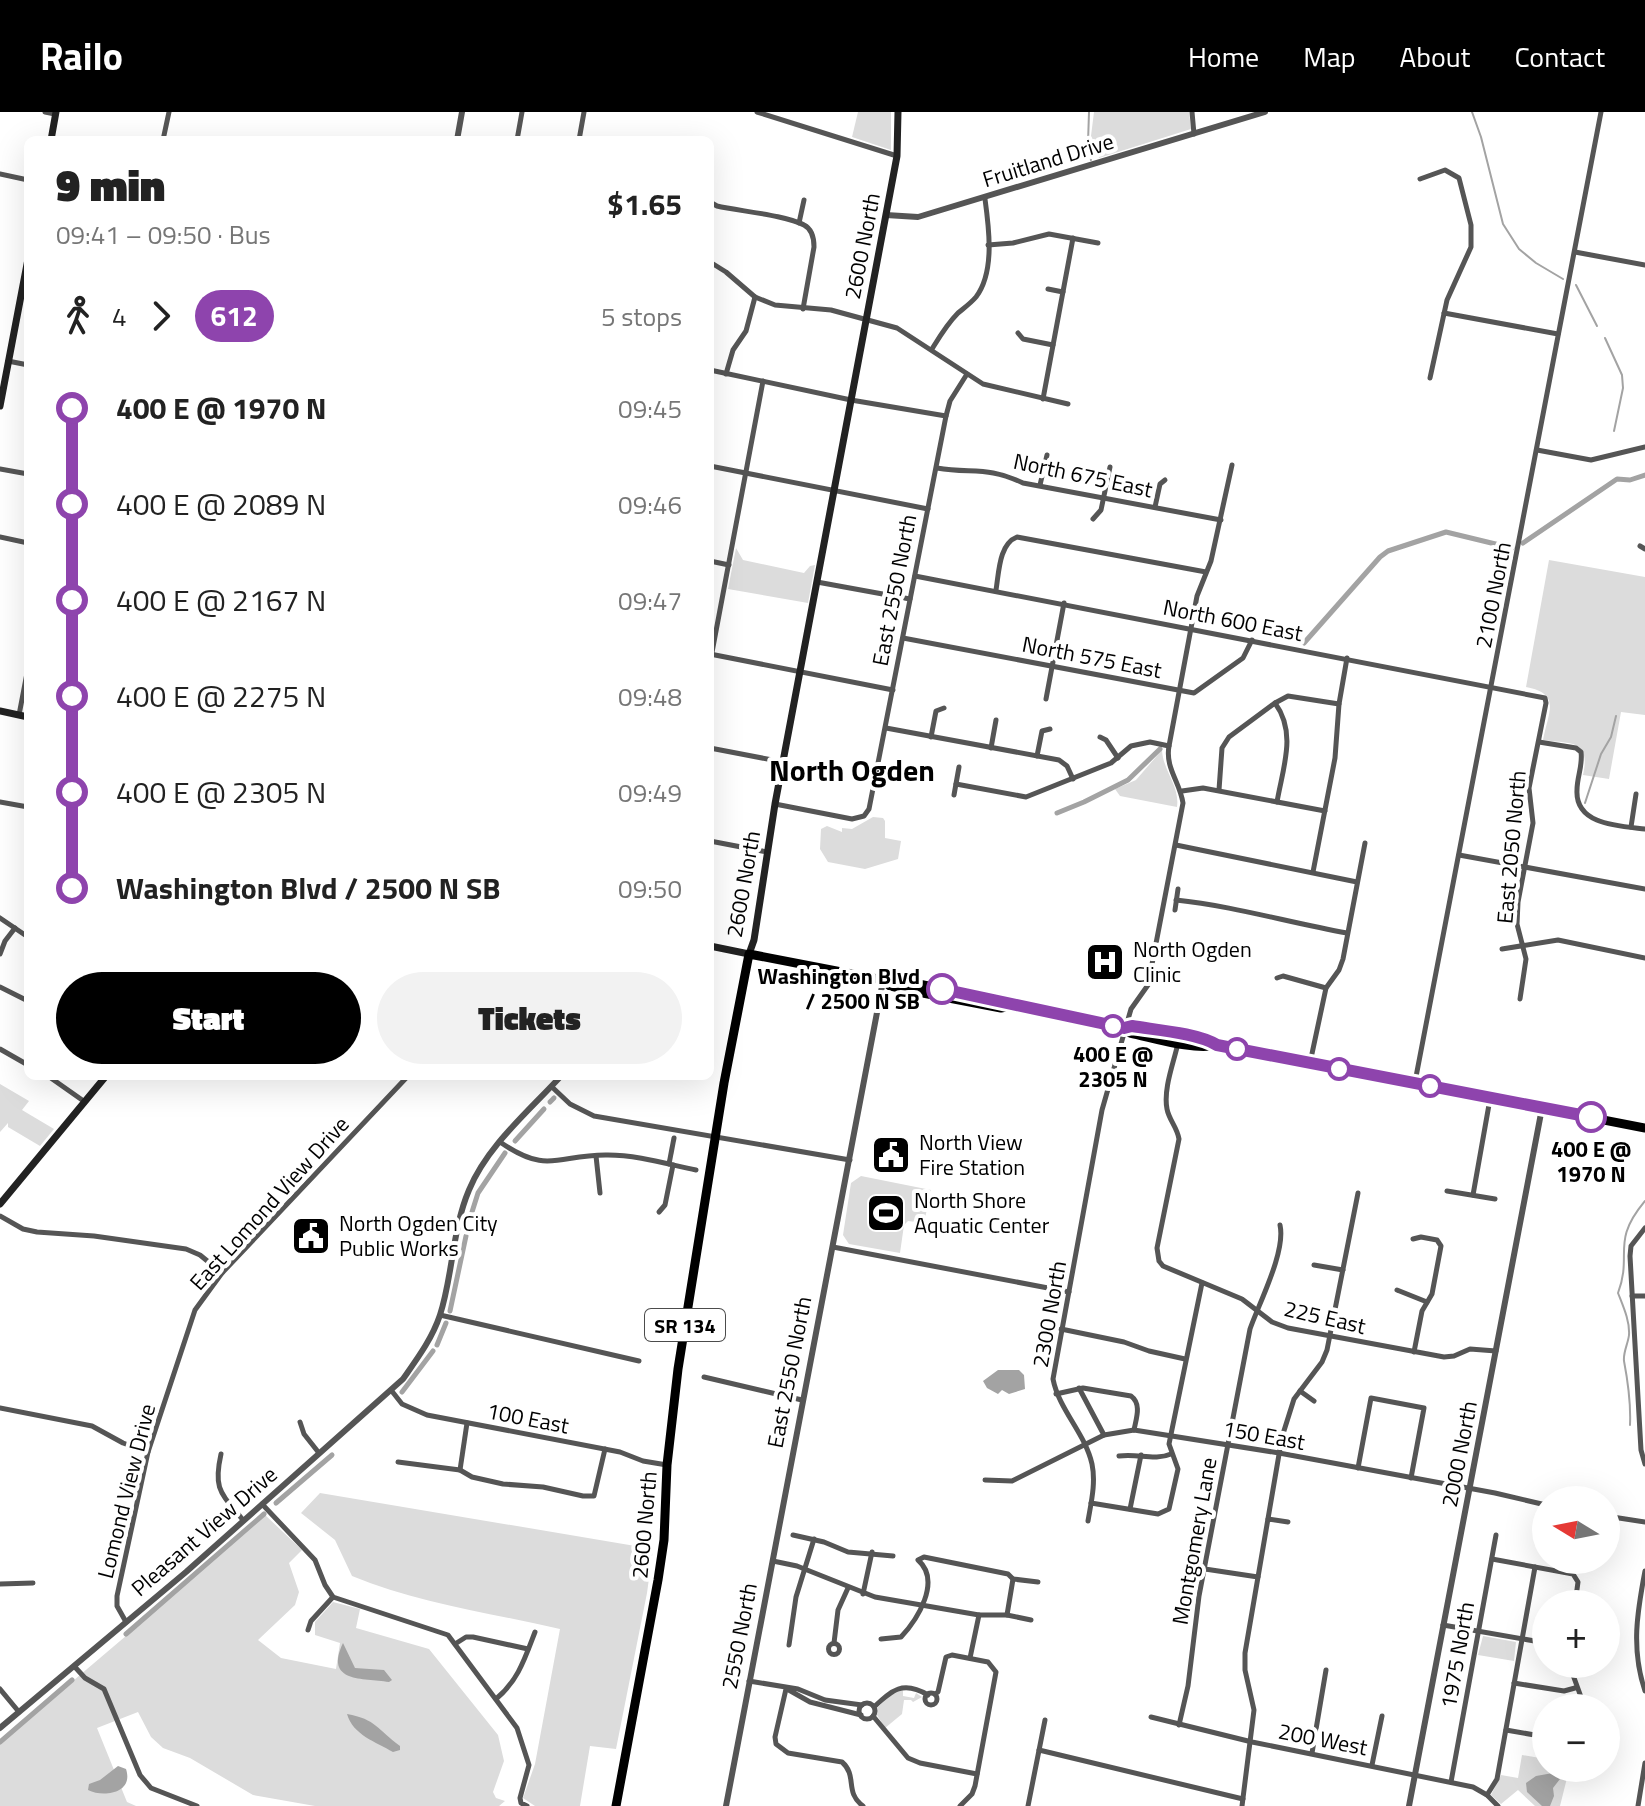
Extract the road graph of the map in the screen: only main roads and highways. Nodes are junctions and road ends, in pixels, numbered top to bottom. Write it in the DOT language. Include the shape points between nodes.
graph roads {
  1 [pos="898,112"];
  2 [pos="56,113"];
  3 [pos="52,136"];
  4 [pos="24,286"];
  5 [pos="0,406"];
  6 [pos="0,711"];
  7 [pos="24,716"];
  8 [pos="714,947"];
  9 [pos="749,954"];
  10 [pos="883,980"];
  11 [pos="1012,1006"];
  12 [pos="1124,1028"];
  13 [pos="1217,1045"];
  14 [pos="103,1080"];
  15 [pos="1645,1128"];
  16 [pos="0,1204"];
  17 [pos="616,1806"];
  1 -- 9 [label="main road, 2600 North" via="897,156"];
  2 -- 3 [label="main road"];
  4 -- 5 [label="main road"];
  6 -- 7 [label="main road"];
  8 -- 9 [label="main road"];
  9 -- 10 [label="main road"];
  9 -- 17 [label="main road, 2600 North / SR 134" via="678,1369 658,1580"];
  10 -- 11 [label="main road"];
  10 -- 11 [label="main road" via="926,994"];
  11 -- 12 [label="main road"];
  12 -- 13 [label="main road"];
  12 -- 13 [label="main road" via="1178,1043"];
  13 -- 15 [label="main road"];
  14 -- 16 [label="main road"];
}
